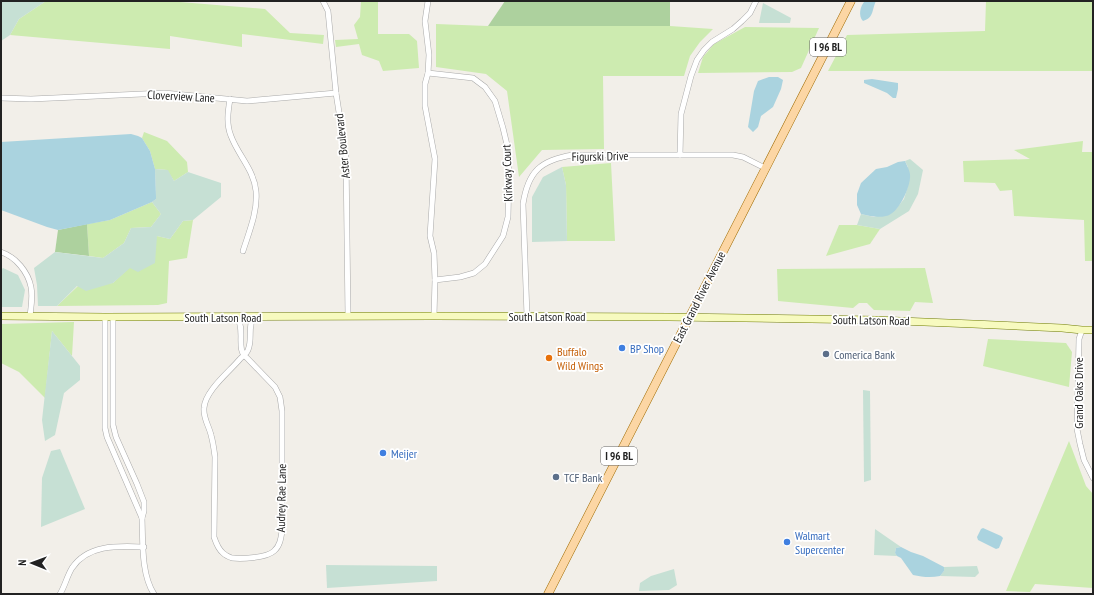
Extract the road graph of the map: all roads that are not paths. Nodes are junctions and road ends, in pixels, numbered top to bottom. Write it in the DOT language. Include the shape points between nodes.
graph roads {
  1 [pos="323,1"];
  2 [pos="428,1"];
  3 [pos="756,1"];
  4 [pos="851,1"];
  5 [pos="428,73"];
  6 [pos="336,93"];
  7 [pos="1,98"];
  8 [pos="230,99"];
  9 [pos="680,155"];
  10 [pos="765,168"];
  11 [pos="243,251"];
  12 [pos="1,252"];
  13 [pos="435,280"];
  14 [pos="1,316"];
  15 [pos="30,316"];
  16 [pos="348,316"];
  17 [pos="434,316"];
  18 [pos="527,316"];
  19 [pos="109,317"];
  20 [pos="237,317"];
  21 [pos="254,317"];
  22 [pos="689,317"];
  23 [pos="1082,330"];
  24 [pos="1093,330"];
  25 [pos="243,355"];
  26 [pos="105,356"];
  27 [pos="113,357"];
  28 [pos="105,400"];
  29 [pos="113,400"];
  30 [pos="128,465"];
  31 [pos="121,469"];
  32 [pos="1093,478"];
  33 [pos="142,518"];
  34 [pos="144,547"];
  35 [pos="60,594"];
  36 [pos="154,594"];
  37 [pos="548,594"];
  1 -- 6 [label="street, Aster Boulevard" via="328,11"];
  2 -- 5 [label="street" via="425,21 429,55"];
  3 -- 9 [label="street" via="742,22 712,42 697,60 681,114"];
  4 -- 10 [label="main road, East Grand River Avenue / I 96 BL"];
  5 -- 13 [label="street" via="425,106 435,159 430,236"];
  5 -- 13 [label="street, Kirkway Court" via="473,78 485,87 495,101 504,128 509,172 508,217 505,230 485,264 474,273"];
  6 -- 8 [label="street, Cloverview Lane" via="247,101"];
  6 -- 16 [label="street, Aster Boulevard" via="346,157"];
  7 -- 8 [label="street, Cloverview Lane" via="30,100 164,93"];
  8 -- 11 [label="street" via="230,135 250,172 256,191 255,209"];
  9 -- 10 [label="street, Figurski Drive" via="733,155"];
  9 -- 18 [label="street, Figurski Drive" via="573,155 546,162 535,172 528,182 523,204"];
  10 -- 22 [label="main road, East Grand River Avenue / I 96 BL"];
  12 -- 15 [label="street" via="13,258 27,277 31,287"];
  13 -- 17 [label="street"];
  14 -- 15 [label="main road, South Latson Road"];
  15 -- 19 [label="main road, South Latson Road"];
  16 -- 17 [label="main road, South Latson Road"];
  16 -- 21 [label="main road, South Latson Road"];
  17 -- 18 [label="main road, South Latson Road"];
  18 -- 22 [label="main road, South Latson Road"];
  19 -- 20 [label="main road, South Latson Road"];
  19 -- 26 [label="street"];
  19 -- 27 [label="street"];
  20 -- 21 [label="main road, South Latson Road"];
  20 -- 25 [label="street" via="241,326"];
  21 -- 25 [label="street, Audrey Rae Lane" via="250,324 248,351"];
  22 -- 23 [label="main road, South Latson Road" via="884,320"];
  22 -- 37 [label="main road, East Grand River Avenue / I 96 BL"];
  23 -- 24 [label="main road, South Latson Road"];
  23 -- 32 [label="street, Grand Oaks Drive" via="1079,340 1077,429 1084,460"];
  25 -- 25 [label="street, Audrey Rae Lane" via="213,388 204,408 215,451 214,537 223,553 231,558 259,558 275,551 282,531 282,411 275,387"];
  26 -- 27 [label="street"];
  26 -- 28 [label="street"];
  27 -- 29 [label="street"];
  28 -- 29 [label="street"];
  28 -- 31 [label="street" via="107,437"];
  29 -- 30 [label="street" via="114,432"];
  30 -- 31 [label="street"];
  30 -- 33 [label="street" via="144,502"];
  31 -- 33 [label="street"];
  33 -- 34 [label="street"];
  34 -- 35 [label="street" via="116,546 91,552 73,567"];
  34 -- 36 [label="street" via="147,578"];
}
